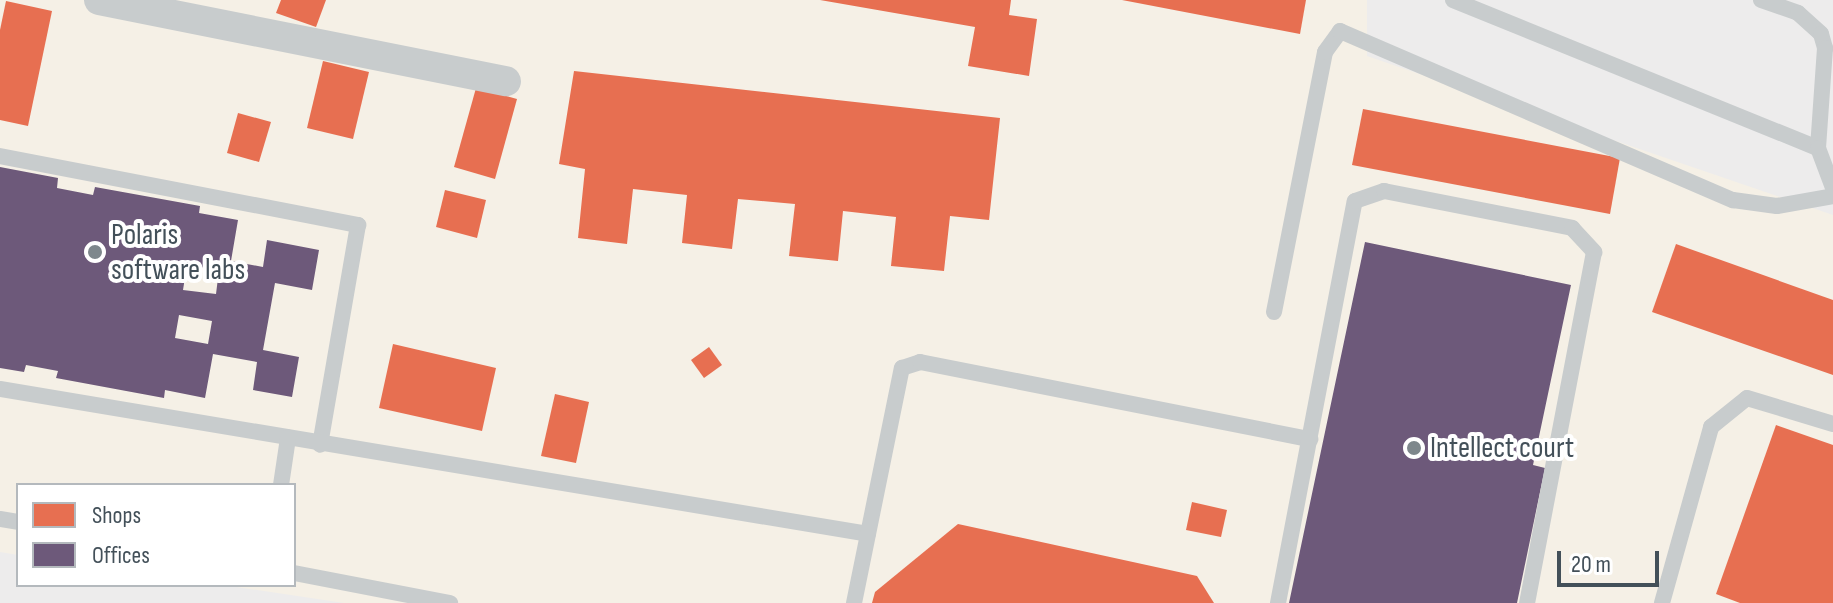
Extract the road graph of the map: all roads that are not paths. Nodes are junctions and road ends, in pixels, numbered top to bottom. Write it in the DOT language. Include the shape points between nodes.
graph roads {
  1 [pos="99,0"];
  2 [pos="1453,0"];
  3 [pos="1761,0"];
  4 [pos="506,81"];
  5 [pos="1818,148"];
  6 [pos="0,156"];
  7 [pos="1833,188"];
  8 [pos="1833,196"];
  9 [pos="1274,312"];
  10 [pos="0,389"];
  11 [pos="1833,424"];
  12 [pos="288,438"];
  13 [pos="1310,439"];
  14 [pos="320,445"];
  15 [pos="281,483"];
  16 [pos="868,534"];
  17 [pos="296,573"];
  18 [pos="450,603"];
  19 [pos="854,603"];
  20 [pos="1278,603"];
  21 [pos="1527,603"];
  22 [pos="1662,603"];
  1 -- 4 [label="street"];
  2 -- 5 [label="lane"];
  3 -- 5 [label="lane" via="1798,13 1821,34 1825,48"];
  5 -- 7 [label="lane"];
  6 -- 14 [label="lane" via="358,225"];
  8 -- 9 [label="lane" via="1777,206 1733,200 1340,31 1325,52"];
  10 -- 12 [label="lane"];
  11 -- 22 [label="lane" via="1747,398 1711,427"];
  12 -- 14 [label="lane"];
  12 -- 15 [label="lane"];
  13 -- 16 [label="lane" via="920,362 902,368"];
  13 -- 20 [label="lane"];
  13 -- 21 [label="lane" via="1355,201 1384,191 1572,228 1594,252"];
  14 -- 16 [label="lane"];
  16 -- 19 [label="lane"];
  17 -- 18 [label="lane"];
}
